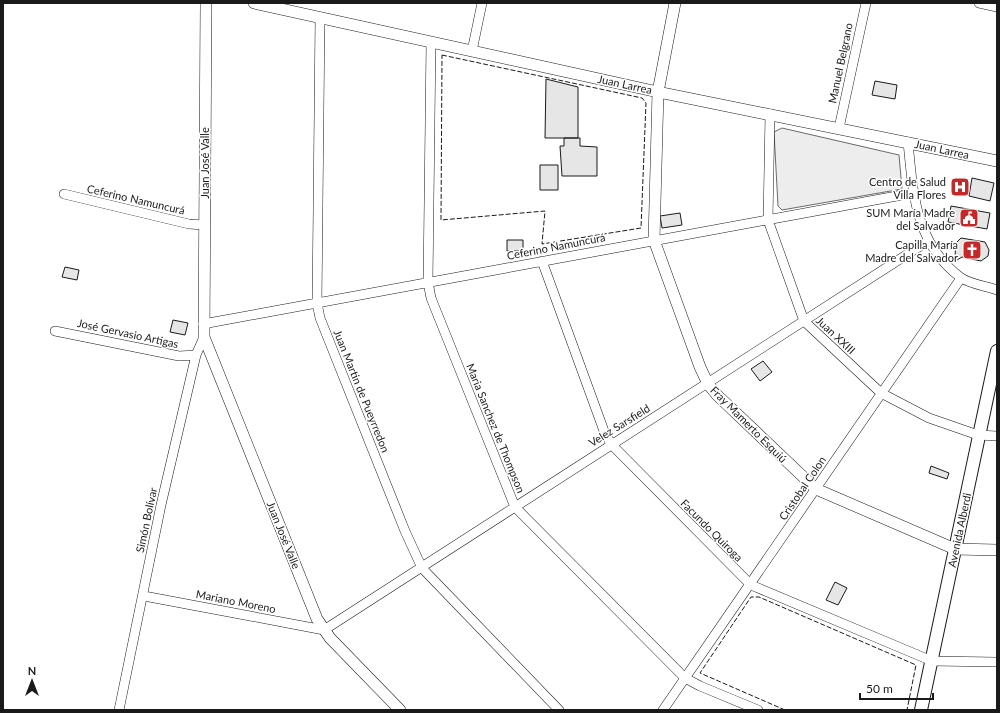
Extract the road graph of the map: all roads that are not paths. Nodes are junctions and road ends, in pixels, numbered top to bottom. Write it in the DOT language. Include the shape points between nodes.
graph roads {
  1 [pos="206,3"];
  2 [pos="254,3"];
  3 [pos="482,3"];
  4 [pos="675,3"];
  5 [pos="866,3"];
  6 [pos="979,3"];
  7 [pos="287,7"];
  8 [pos="997,7"];
  9 [pos="320,17"];
  10 [pos="431,42"];
  11 [pos="472,51"];
  12 [pos="658,92"];
  13 [pos="770,114"];
  14 [pos="839,128"];
  15 [pos="908,142"];
  16 [pos="997,161"];
  17 [pos="913,193"];
  18 [pos="64,194"];
  19 [pos="768,220"];
  20 [pos="204,225"];
  21 [pos="654,240"];
  22 [pos="928,241"];
  23 [pos="542,261"];
  24 [pos="961,278"];
  25 [pos="428,282"];
  26 [pos="997,290"];
  27 [pos="317,303"];
  28 [pos="804,321"];
  29 [pos="203,324"];
  30 [pos="56,330"];
  31 [pos="204,336"];
  32 [pos="997,351"];
  33 [pos="196,355"];
  34 [pos="708,384"];
  35 [pos="881,393"];
  36 [pos="978,435"];
  37 [pos="997,436"];
  38 [pos="611,444"];
  39 [pos="816,489"];
  40 [pos="515,507"];
  41 [pos="955,549"];
  42 [pos="997,550"];
  43 [pos="422,568"];
  44 [pos="750,585"];
  45 [pos="144,596"];
  46 [pos="324,630"];
  47 [pos="932,661"];
  48 [pos="997,662"];
  49 [pos="685,678"];
  50 [pos="119,710"];
  51 [pos="400,710"];
  52 [pos="560,710"];
  53 [pos="663,710"];
  54 [pos="758,710"];
  55 [pos="922,710"];
  1 -- 20 [label="street, Juan José Valle"];
  2 -- 7 [label="street, Juan Larrea"];
  3 -- 11 [label="street"];
  4 -- 12 [label="street, Fray Mamerto Esquiú"];
  5 -- 14 [label="street, Manuel Belgrano"];
  6 -- 8 [label="street"];
  7 -- 9 [label="street, Juan Larrea"];
  9 -- 10 [label="street, Juan Larrea"];
  9 -- 27 [label="street, Juan Martin de Pueyrredon"];
  10 -- 11 [label="street, Juan Larrea"];
  10 -- 25 [label="street, Maria Sanchez de Thompson"];
  11 -- 12 [label="street, Juan Larrea"];
  12 -- 13 [label="street, Juan Larrea"];
  12 -- 21 [label="street, Fray Mamerto Esquiú"];
  13 -- 14 [label="street, Juan Larrea"];
  13 -- 19 [label="street, Juan XXIII"];
  14 -- 15 [label="street, Juan Larrea"];
  15 -- 16 [label="street, Juan Larrea"];
  15 -- 17 [label="street"];
  17 -- 19 [label="street, Ceferino Namuncurá"];
  17 -- 22 [label="street" via="920,224"];
  18 -- 20 [label="street, Ceferino Namuncurá" via="189,224"];
  19 -- 21 [label="street, Ceferino Namuncurá"];
  19 -- 28 [label="street, Juan XXIII"];
  20 -- 29 [label="street, Juan José Valle"];
  21 -- 23 [label="street, Ceferino Namuncurá"];
  21 -- 34 [label="street, Fray Mamerto Esquiú"];
  22 -- 24 [label="street"];
  22 -- 28 [label="street, Velez Sarsfield"];
  23 -- 25 [label="street, Ceferino Namuncurá"];
  23 -- 38 [label="street, Facundo Quiroga"];
  24 -- 26 [label="street"];
  24 -- 35 [label="street, Cristobal Colon"];
  25 -- 27 [label="street, Ceferino Namuncurá"];
  25 -- 40 [label="street, Maria Sanchez de Thompson" via="432,298"];
  27 -- 29 [label="street, Ceferino Namuncurá"];
  27 -- 43 [label="street, Juan Martin de Pueyrredon" via="326,333"];
  28 -- 34 [label="street, Velez Sarsfield"];
  28 -- 35 [label="street, Juan XXIII"];
  29 -- 31 [label="street, Juan José Valle"];
  30 -- 33 [label="street, José Gervasio Artigas" via="179,356"];
  31 -- 33 [label="street, Simón Bolívar"];
  31 -- 46 [label="street, Juan José Valle" via="317,619"];
  32 -- 36 [label="main road, Avenida Alberdi"];
  33 -- 45 [label="street, Simón Bolívar" via="161,505"];
  34 -- 38 [label="street, Velez Sarsfield"];
  34 -- 39 [label="street, Fray Mamerto Esquiú"];
  35 -- 36 [label="street, Juan XXIII" via="929,418"];
  35 -- 39 [label="street, Cristobal Colon"];
  36 -- 37 [label="street, Juan XXIII"];
  36 -- 41 [label="main road, Avenida Alberdi"];
  38 -- 40 [label="street, Velez Sarsfield"];
  38 -- 44 [label="street, Facundo Quiroga"];
  39 -- 41 [label="street, Fray Mamerto Esquiú"];
  39 -- 44 [label="street, Cristobal Colon"];
  40 -- 43 [label="street, Velez Sarsfield"];
  40 -- 49 [label="street, Maria Sanchez de Thompson"];
  41 -- 42 [label="street, Fray Mamerto Esquiú"];
  41 -- 47 [label="main road, Avenida Alberdi"];
  43 -- 46 [label="street, Velez Sarsfield"];
  43 -- 52 [label="street, Juan Martin de Pueyrredon"];
  44 -- 47 [label="street, Facundo Quiroga"];
  44 -- 49 [label="street, Cristobal Colon"];
  45 -- 46 [label="street, Mariano Moreno"];
  45 -- 50 [label="street, Simón Bolívar"];
  46 -- 51 [label="street, Juan José Valle"];
  47 -- 48 [label="street, Facundo Quiroga"];
  47 -- 55 [label="main road, Avenida Alberdi"];
  49 -- 53 [label="street, Cristobal Colon"];
  49 -- 54 [label="street, Maria Sanchez de Thompson"];
}
